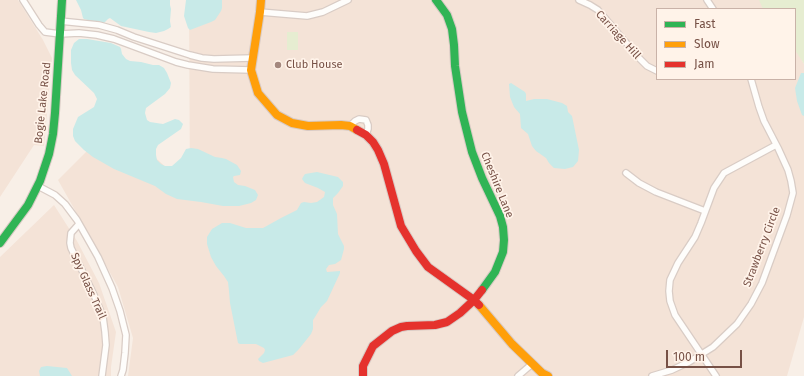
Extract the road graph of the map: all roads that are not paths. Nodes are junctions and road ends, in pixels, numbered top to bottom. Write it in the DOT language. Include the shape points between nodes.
graph roads {
  1 [pos="23,0"];
  2 [pos="62,0"];
  3 [pos="261,0"];
  4 [pos="348,0"];
  5 [pos="436,0"];
  6 [pos="579,0"];
  7 [pos="260,12"];
  8 [pos="60,21"];
  9 [pos="60,34"];
  10 [pos="134,37"];
  11 [pos="130,46"];
  12 [pos="190,55"];
  13 [pos="252,58"];
  14 [pos="188,65"];
  15 [pos="251,70"];
  16 [pos="656,70"];
  17 [pos="751,80"];
  18 [pos="350,126"];
  19 [pos="366,135"];
  20 [pos="776,145"];
  21 [pos="626,173"];
  22 [pos="38,186"];
  23 [pos="705,211"];
  24 [pos="80,224"];
  25 [pos="0,243"];
  26 [pos="474,300"];
  27 [pos="702,354"];
  28 [pos="532,364"];
  29 [pos="102,376"];
  30 [pos="121,376"];
  31 [pos="363,376"];
  32 [pos="518,376"];
  33 [pos="548,376"];
  34 [pos="652,376"];
  35 [pos="716,376"];
  1 -- 9 [label="street" via="45,32"];
  2 -- 8 [label="street, Bogie Lake Road"];
  3 -- 7 [label="street"];
  4 -- 7 [label="street" via="323,12 307,16"];
  5 -- 26 [label="street, Cheshire Lane" via="447,15 452,29 462,112 472,152 503,228 503,252 495,272"];
  6 -- 16 [label="street, Carriage Hill" via="598,10 640,59"];
  7 -- 13 [label="street"];
  8 -- 9 [label="street, Bogie Lake Road"];
  8 -- 10 [label="street" via="99,25"];
  9 -- 11 [label="street" via="97,35"];
  9 -- 22 [label="street, Bogie Lake Road" via="53,134"];
  10 -- 11 [label="street"];
  10 -- 12 [label="street"];
  11 -- 14 [label="street"];
  12 -- 13 [label="street" via="214,59"];
  12 -- 14 [label="street"];
  13 -- 15 [label="street"];
  14 -- 15 [label="street" via="213,69"];
  15 -- 18 [label="street" via="258,93 277,115 292,123 308,126"];
  17 -- 20 [label="street, Strawberry Circle" via="764,122"];
  18 -- 19 [label="street"];
  18 -- 19 [label="street" via="359,119 366,120"];
  19 -- 26 [label="street" via="378,150 401,226 416,251 428,267"];
  20 -- 23 [label="street" via="724,173 714,188"];
  20 -- 27 [label="street, Strawberry Circle" via="791,181 793,193 788,215 762,283 751,304 737,324"];
  21 -- 23 [label="street" via="656,192"];
  22 -- 24 [label="street" via="65,204"];
  22 -- 25 [label="street, Bogie Lake Road" via="28,205"];
  23 -- 27 [label="street" via="695,237 670,280 669,291 675,315"];
  24 -- 29 [label="street, Spy Glass Trail" via="71,233 70,242 103,317 106,345"];
  24 -- 30 [label="street" via="98,257 120,311 126,335"];
  26 -- 28 [label="street"];
  26 -- 31 [label="street, Cheshire Lane" via="446,322 435,326 407,326 392,331 374,346 363,366"];
  27 -- 34 [label="street, Strawberry Circle" via="672,370"];
  27 -- 35 [label="street"];
  28 -- 32 [label="street"];
  28 -- 33 [label="street"];
}
